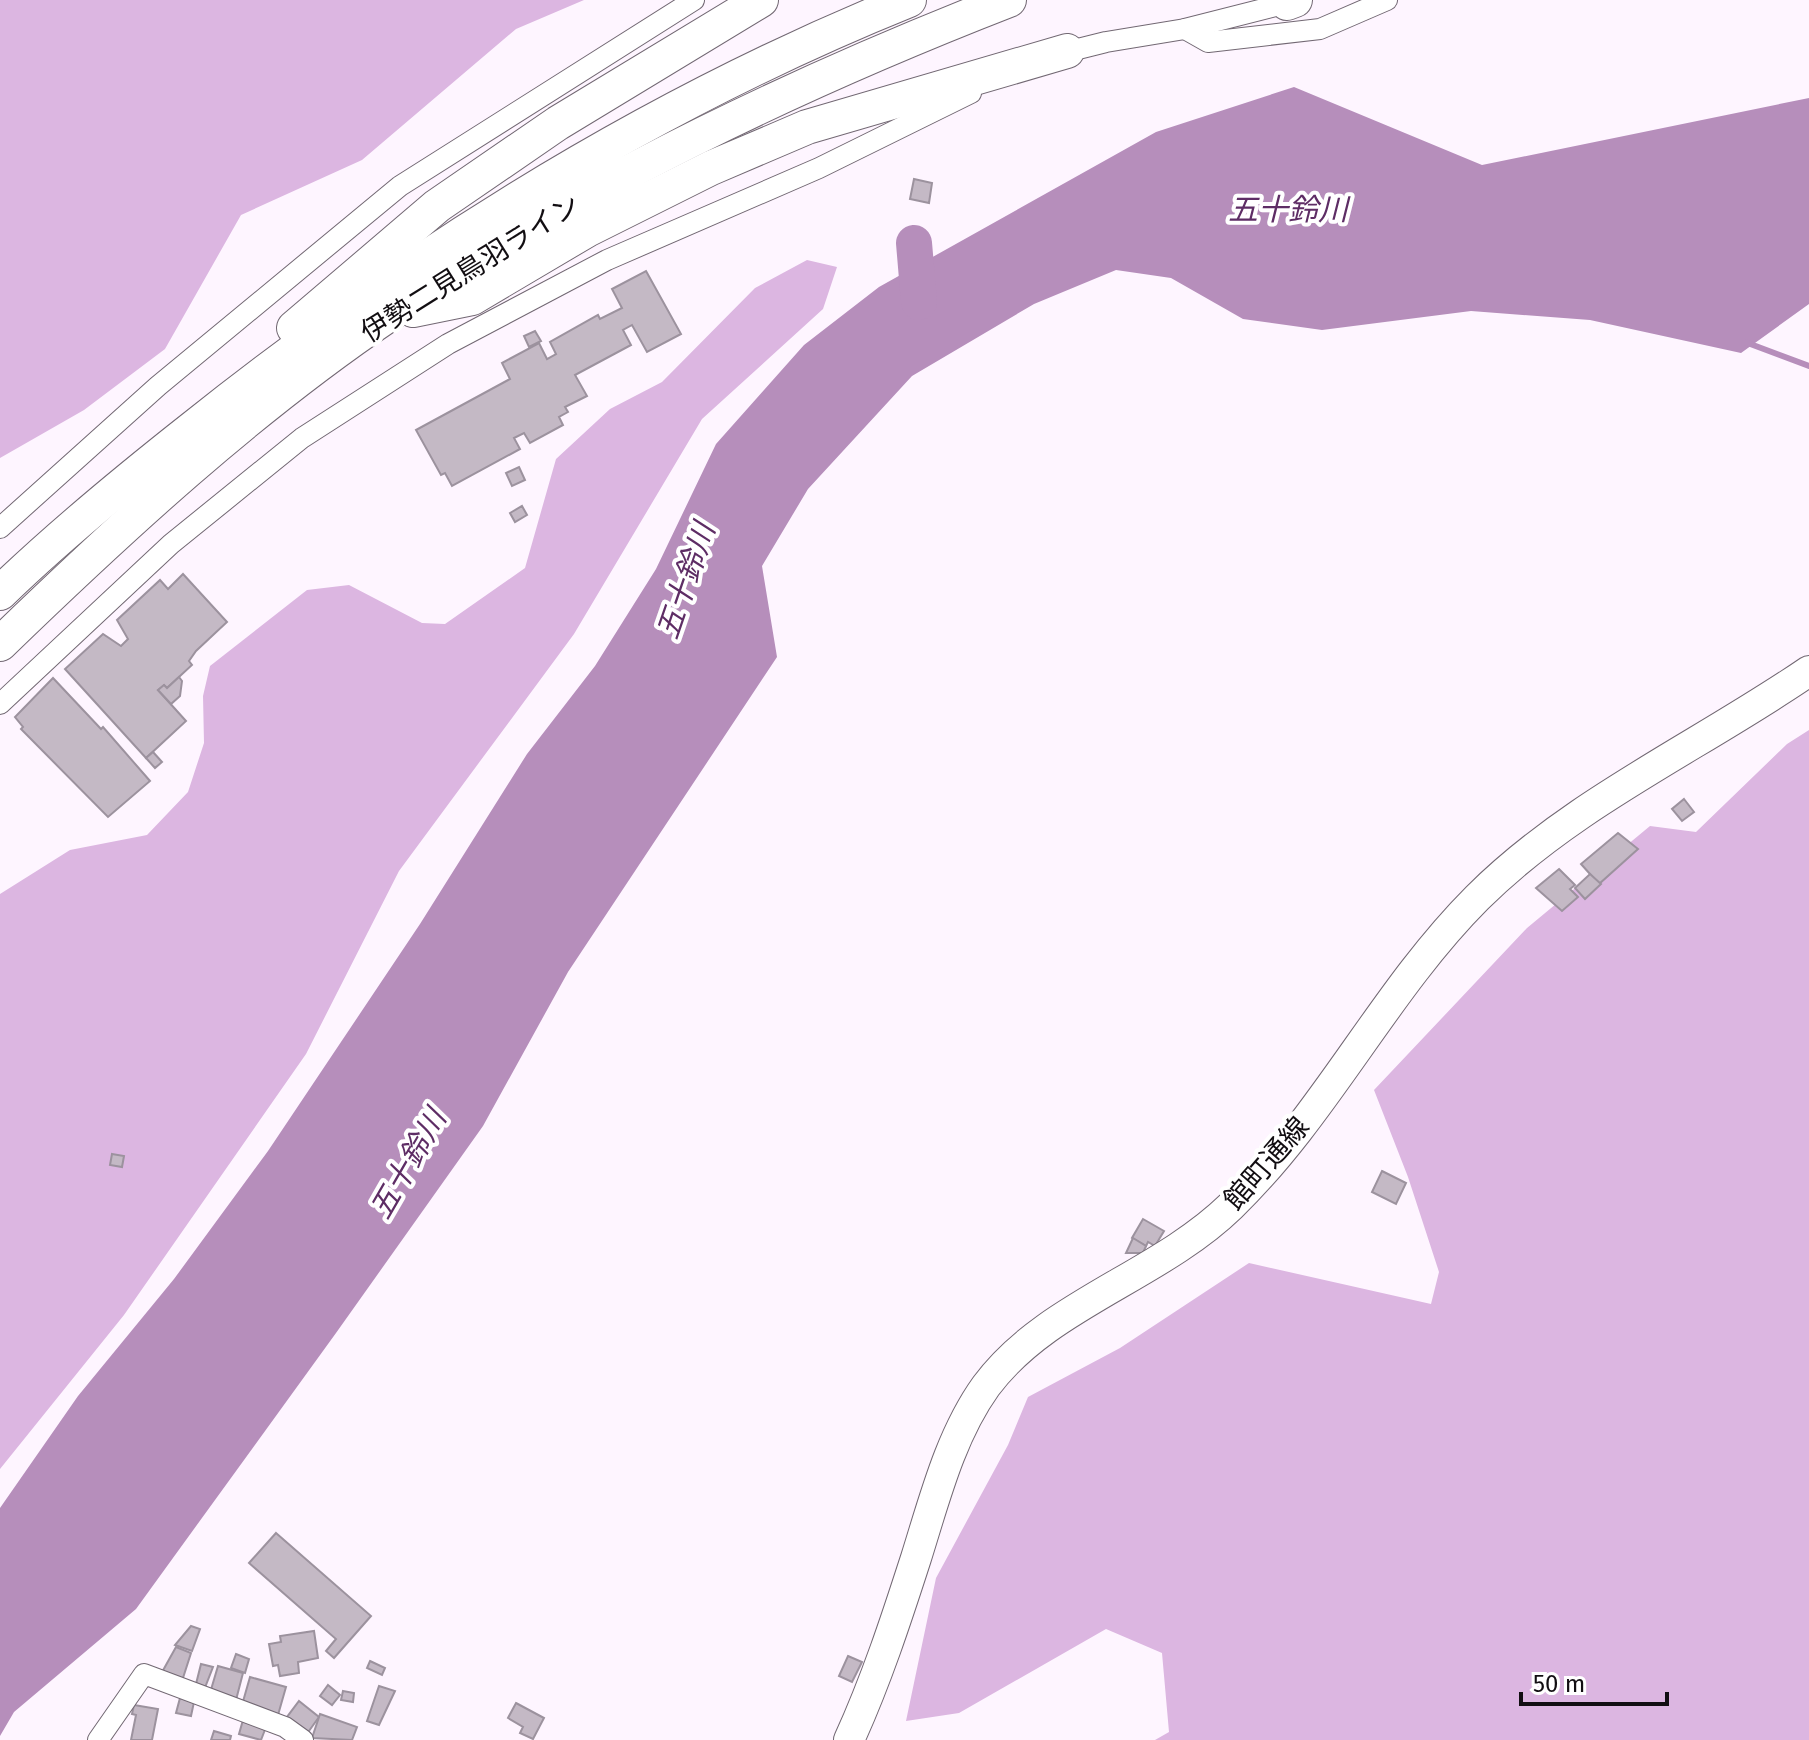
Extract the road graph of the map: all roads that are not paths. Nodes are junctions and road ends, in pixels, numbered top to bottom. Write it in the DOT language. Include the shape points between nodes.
graph roads {
  1 [pos="694,0"];
  2 [pos="761,0"];
  3 [pos="909,0"];
  4 [pos="1009,0"];
  5 [pos="1387,0"];
  6 [pos="1291,1"];
  7 [pos="1185,29"];
  8 [pos="1067,51"];
  9 [pos="388,315"];
  10 [pos="268,368"];
  11 [pos="0,528"];
  12 [pos="0,593"];
  13 [pos="0,644"];
  14 [pos="1809,671"];
  15 [pos="0,704"];
  16 [pos="98,1740"];
  17 [pos="303,1740"];
  18 [pos="849,1740"];
  1 -- 11 [label="street" via="400,186 158,386"];
  2 -- 10 [label="main road" via="558,123 437,206 292,329"];
  3 -- 10 [label="main road, 伊勢二見鳥羽ライン" via="708,91 563,172"];
  4 -- 9 [label="main road, 伊勢二見鳥羽ライン" via="878,51 725,123 576,200"];
  5 -- 7 [label="street" via="1320,29 1208,42"];
  6 -- 7 [label="street"];
  7 -- 8 [label="street"];
  8 -- 9 [label="main road" via="807,127 587,230 472,298"];
  8 -- 15 [label="street" via="607,260 448,344 302,438 171,544"];
  9 -- 13 [label="main road, 伊勢二見鳥羽ライン" via="149,506"];
  10 -- 12 [label="main road, 伊勢二見鳥羽ライン" via="130,478"];
  14 -- 18 [label="main road, 館町通線" via="1619,790 1531,851 1477,897 1408,975 1297,1130 1233,1204 1158,1262 1053,1323 987,1386 963,1425 941,1481 888,1648"];
  16 -- 17 [label="street" via="144,1674 285,1727"];
}
